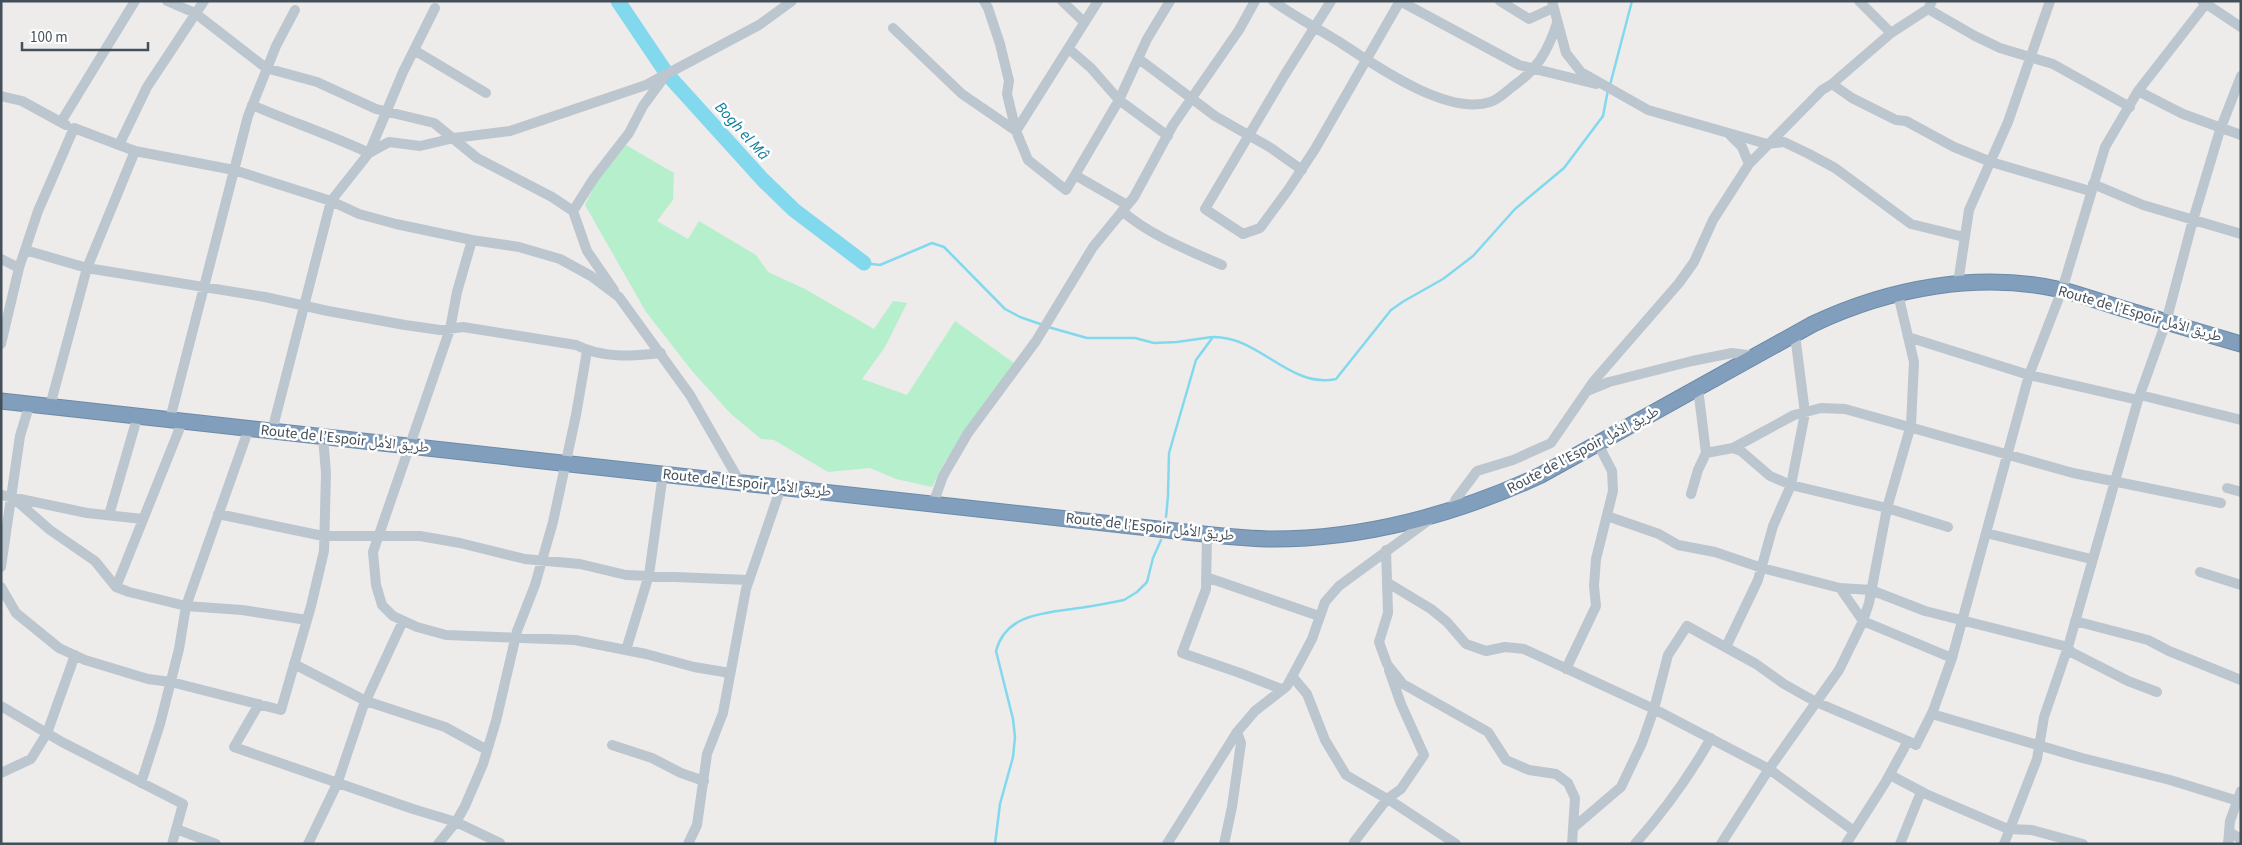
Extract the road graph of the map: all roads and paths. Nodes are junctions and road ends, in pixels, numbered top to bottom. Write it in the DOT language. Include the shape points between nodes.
graph roads {
  1 [pos="135,1"];
  2 [pos="167,1"];
  3 [pos="204,1"];
  4 [pos="792,1"];
  5 [pos="984,1"];
  6 [pos="1062,1"];
  7 [pos="1098,1"];
  8 [pos="1170,1"];
  9 [pos="1255,1"];
  10 [pos="1273,1"];
  11 [pos="1331,1"];
  12 [pos="1400,1"];
  13 [pos="1500,1"];
  14 [pos="1859,1"];
  15 [pos="2050,1"];
  16 [pos="2203,3"];
  17 [pos="1552,4"];
  18 [pos="1930,5"];
  19 [pos="435,8"];
  20 [pos="295,10"];
  21 [pos="195,13"];
  22 [pos="1084,22"];
  23 [pos="1557,23"];
  24 [pos="2241,27"];
  25 [pos="893,28"];
  26 [pos="1314,28"];
  27 [pos="1891,33"];
  28 [pos="1069,49"];
  29 [pos="414,50"];
  30 [pos="2031,59"];
  31 [pos="1139,60"];
  32 [pos="1366,60"];
  33 [pos="266,68"];
  34 [pos="1534,68"];
  35 [pos="667,74"];
  36 [pos="2241,76"];
  37 [pos="1832,84"];
  38 [pos="1609,87"];
  39 [pos="2138,92"];
  40 [pos="486,93"];
  41 [pos="1,96"];
  42 [pos="1192,98"];
  43 [pos="1119,100"];
  44 [pos="252,105"];
  45 [pos="2130,107"];
  46 [pos="386,111"];
  47 [pos="61,122"];
  48 [pos="2222,127"];
  49 [pos="74,128"];
  50 [pos="1016,131"];
  51 [pos="1729,134"];
  52 [pos="2241,135"];
  53 [pos="1168,136"];
  54 [pos="1249,136"];
  55 [pos="454,138"];
  56 [pos="1767,144"];
  57 [pos="119,146"];
  58 [pos="135,152"];
  59 [pos="369,153"];
  60 [pos="1991,162"];
  61 [pos="1750,164"];
  62 [pos="234,170"];
  63 [pos="1302,170"];
  64 [pos="1074,175"];
  65 [pos="2091,188"];
  66 [pos="331,201"];
  67 [pos="1125,208"];
  68 [pos="574,211"];
  69 [pos="2193,220"];
  70 [pos="2241,234"];
  71 [pos="1964,237"];
  72 [pos="472,240"];
  73 [pos="25,250"];
  74 [pos="1,259"];
  75 [pos="1222,265"];
  76 [pos="19,268"];
  77 [pos="87,268"];
  78 [pos="1958,283"];
  79 [pos="203,286"];
  80 [pos="2062,290"];
  81 [pos="1898,294"];
  82 [pos="619,297"];
  83 [pos="303,306"];
  84 [pos="2166,322"];
  85 [pos="450,329"];
  86 [pos="1795,335"];
  87 [pos="1908,337"];
  88 [pos="1,344"];
  89 [pos="2241,344"];
  90 [pos="587,350"];
  91 [pos="661,353"];
  92 [pos="1755,356"];
  93 [pos="2029,375"];
  94 [pos="1698,388"];
  95 [pos="1587,391"];
  96 [pos="2139,397"];
  97 [pos="1,401"];
  98 [pos="30,404"];
  99 [pos="50,406"];
  100 [pos="1805,413"];
  101 [pos="138,415"];
  102 [pos="177,420"];
  103 [pos="2241,420"];
  104 [pos="1911,426"];
  105 [pos="249,428"];
  106 [pos="272,431"];
  107 [pos="323,437"];
  108 [pos="1598,444"];
  109 [pos="410,446"];
  110 [pos="1733,448"];
  111 [pos="1706,453"];
  112 [pos="2008,456"];
  113 [pos="564,463"];
  114 [pos="663,474"];
  115 [pos="2116,481"];
  116 [pos="740,482"];
  117 [pos="1791,485"];
  118 [pos="781,487"];
  119 [pos="2228,488"];
  120 [pos="2241,492"];
  121 [pos="1691,494"];
  122 [pos="6,496"];
  123 [pos="2221,503"];
  124 [pos="934,504"];
  125 [pos="1887,508"];
  126 [pos="1443,513"];
  127 [pos="218,514"];
  128 [pos="109,515"];
  129 [pos="1607,516"];
  130 [pos="143,519"];
  131 [pos="1948,527"];
  132 [pos="1986,533"];
  133 [pos="1207,534"];
  134 [pos="323,536"];
  135 [pos="378,537"];
  136 [pos="1386,550"];
  137 [pos="2092,559"];
  138 [pos="543,560"];
  139 [pos="1,567"];
  140 [pos="1762,568"];
  141 [pos="2200,572"];
  142 [pos="649,575"];
  143 [pos="1206,577"];
  144 [pos="748,580"];
  145 [pos="1388,582"];
  146 [pos="2241,585"];
  147 [pos="116,586"];
  148 [pos="1,587"];
  149 [pos="1840,588"];
  150 [pos="1870,590"];
  151 [pos="186,606"];
  152 [pos="1318,616"];
  153 [pos="307,620"];
  154 [pos="1863,620"];
  155 [pos="403,621"];
  156 [pos="1961,621"];
  157 [pos="2075,621"];
  158 [pos="515,638"];
  159 [pos="1726,647"];
  160 [pos="2068,647"];
  161 [pos="626,650"];
  162 [pos="75,655"];
  163 [pos="1952,658"];
  164 [pos="294,664"];
  165 [pos="1387,664"];
  166 [pos="1566,669"];
  167 [pos="730,673"];
  168 [pos="1292,676"];
  169 [pos="2241,680"];
  170 [pos="171,682"];
  171 [pos="1281,690"];
  172 [pos="2156,692"];
  173 [pos="366,701"];
  174 [pos="1816,702"];
  175 [pos="259,704"];
  176 [pos="1,706"];
  177 [pos="1654,709"];
  178 [pos="1932,714"];
  179 [pos="1237,732"];
  180 [pos="47,733"];
  181 [pos="1711,738"];
  182 [pos="1908,742"];
  183 [pos="2038,744"];
  184 [pos="612,745"];
  185 [pos="487,750"];
  186 [pos="1769,769"];
  187 [pos="1,772"];
  188 [pos="1890,775"];
  189 [pos="704,781"];
  190 [pos="140,783"];
  191 [pos="337,784"];
  192 [pos="1921,792"];
  193 [pos="2239,796"];
  194 [pos="1387,799"];
  195 [pos="456,822"];
  196 [pos="1574,828"];
  197 [pos="176,829"];
  198 [pos="2008,829"];
  199 [pos="1854,832"];
  200 [pos="2229,832"];
  201 [pos="2241,839"];
  202 [pos="1354,842"];
  203 [pos="500,843"];
  204 [pos="172,844"];
  205 [pos="216,844"];
  206 [pos="308,844"];
  207 [pos="438,844"];
  208 [pos="688,844"];
  209 [pos="1167,844"];
  210 [pos="1224,844"];
  211 [pos="1456,844"];
  212 [pos="1572,844"];
  213 [pos="1635,844"];
  214 [pos="1721,844"];
  215 [pos="1846,844"];
  216 [pos="1900,844"];
  217 [pos="2004,844"];
  218 [pos="2083,844"];
  219 [pos="2228,844"];
  1 -- 47 [label="street"];
  2 -- 21 [label="street"];
  3 -- 21 [label="street"];
  4 -- 35 [label="street" via="758,25"];
  5 -- 50 [label="street" via="1000,44"];
  6 -- 22 [label="street"];
  7 -- 22 [label="street"];
  8 -- 31 [label="street" via="1147,38"];
  9 -- 42 [label="street"];
  10 -- 26 [label="street"];
  11 -- 26 [label="street"];
  12 -- 32 [label="street"];
  12 -- 34 [label="street" via="1511,60"];
  13 -- 17 [label="street" via="1529,18"];
  14 -- 27 [label="street"];
  15 -- 30 [label="street"];
  16 -- 24 [label="street"];
  16 -- 39 [label="street"];
  17 -- 23 [label="street"];
  18 -- 27 [label="street"];
  18 -- 30 [label="street" via="1975,36"];
  19 -- 29 [label="street"];
  20 -- 33 [label="street"];
  21 -- 33 [label="street"];
  21 -- 57 [label="street" via="147,87"];
  22 -- 28 [label="street"];
  23 -- 34 [label="street" via="1549,48"];
  23 -- 38 [label="street" via="1566,53 1581,72"];
  25 -- 50 [label="street" via="962,94"];
  26 -- 32 [label="street"];
  26 -- 54 [label="street"];
  27 -- 37 [label="street"];
  28 -- 43 [label="street"];
  28 -- 50 [label="street"];
  29 -- 40 [label="street"];
  29 -- 46 [label="street"];
  30 -- 45 [label="street" via="2053,64"];
  30 -- 60 [label="street"];
  31 -- 42 [label="street"];
  31 -- 43 [label="street"];
  32 -- 34 [label="street" via="1445,101 1464,104 1491,102"];
  32 -- 63 [label="street"];
  33 -- 44 [label="street"];
  33 -- 46 [label="street" via="317,82"];
  34 -- 38 [label="street"];
  35 -- 55 [label="street" via="646,86 510,131"];
  35 -- 68 [label="street"];
  36 -- 48 [label="street"];
  37 -- 56 [label="street"];
  37 -- 60 [label="street" via="1896,120 1906,121 1954,147"];
  38 -- 51 [label="street" via="1648,110"];
  39 -- 45 [label="street"];
  39 -- 48 [label="street" via="2183,114"];
  41 -- 47 [label="street" via="22,101"];
  42 -- 53 [label="street"];
  42 -- 54 [label="street"];
  43 -- 53 [label="street"];
  43 -- 64 [label="street"];
  44 -- 59 [label="street"];
  44 -- 62 [label="street"];
  45 -- 65 [label="street" via="2105,147"];
  46 -- 55 [label="street" via="434,123"];
  46 -- 59 [label="street"];
  47 -- 49 [label="street"];
  48 -- 52 [label="street"];
  48 -- 69 [label="street"];
  49 -- 57 [label="street"];
  49 -- 73 [label="street"];
  50 -- 64 [label="street" via="1028,160 1066,190"];
  51 -- 56 [label="street"];
  51 -- 61 [label="street" via="1742,147"];
  53 -- 67 [label="street"];
  54 -- 63 [label="street"];
  54 -- 63 [label="street" via="1205,209 1242,234 1260,228"];
  55 -- 59 [label="street" via="420,146 389,142"];
  55 -- 68 [label="street" via="477,158"];
  56 -- 61 [label="street"];
  56 -- 71 [label="street" via="1784,142 1826,163 1911,224"];
  57 -- 58 [label="street"];
  58 -- 62 [label="street"];
  58 -- 77 [label="street"];
  59 -- 66 [label="street"];
  60 -- 65 [label="street"];
  60 -- 71 [label="street" via="1969,210"];
  61 -- 95 [label="street" via="1713,220 1694,262 1679,284 1624,344"];
  62 -- 66 [label="street"];
  62 -- 79 [label="street"];
  64 -- 67 [label="street"];
  65 -- 69 [label="street"];
  65 -- 80 [label="street"];
  66 -- 72 [label="street" via="358,214"];
  66 -- 83 [label="street"];
  67 -- 75 [label="street" via="1137,224"];
  67 -- 124 [label="street" via="1094,247 1016,370 968,433 943,476"];
  68 -- 82 [label="street" via="587,251"];
  69 -- 70 [label="street"];
  69 -- 84 [label="street"];
  71 -- 78 [label="street"];
  72 -- 82 [label="street" via="519,247 560,259"];
  72 -- 85 [label="street"];
  73 -- 76 [label="street"];
  73 -- 77 [label="street"];
  74 -- 76 [label="street"];
  76 -- 88 [label="street"];
  77 -- 79 [label="street"];
  77 -- 99 [label="street"];
  78 -- 80 [label="highway, Route de l’Espoir طريق الأمل" via="2026,285"];
  78 -- 81 [label="highway, Route de l’Espoir طريق الأمل"];
  79 -- 83 [label="street"];
  79 -- 102 [label="street"];
  80 -- 84 [label="highway, Route de l’Espoir طريق الأمل"];
  80 -- 93 [label="street"];
  81 -- 86 [label="highway, Route de l’Espoir طريق الأمل" via="1839,312"];
  81 -- 87 [label="street"];
  82 -- 91 [label="street"];
  83 -- 85 [label="street" via="405,325"];
  83 -- 106 [label="street"];
  84 -- 89 [label="highway, Route de l’Espoir طريق الأمل"];
  84 -- 96 [label="street"];
  85 -- 90 [label="street" via="463,327 502,332 576,345"];
  85 -- 109 [label="street"];
  86 -- 92 [label="highway, Route de l’Espoir طريق الأمل"];
  86 -- 100 [label="street"];
  87 -- 93 [label="street"];
  87 -- 104 [label="street" via="1914,362"];
  90 -- 91 [label="street" via="617,357"];
  90 -- 113 [label="street"];
  91 -- 116 [label="street" via="690,395"];
  92 -- 94 [label="highway, Route de l’Espoir طريق الأمل"];
  92 -- 95 [label="street" via="1732,353 1692,361 1609,382"];
  93 -- 96 [label="street"];
  93 -- 112 [label="street"];
  94 -- 108 [label="highway, Route de l’Espoir طريق الأمل"];
  94 -- 111 [label="street"];
  95 -- 126 [label="street" via="1551,443 1514,460 1477,471"];
  96 -- 103 [label="street"];
  96 -- 115 [label="street"];
  97 -- 98 [label="highway, Route de l’Espoir طريق الأمل"];
  98 -- 99 [label="highway, Route de l’Espoir طريق الأمل"];
  98 -- 122 [label="street"];
  99 -- 101 [label="highway, Route de l’Espoir طريق الأمل"];
  100 -- 104 [label="street" via="1821,408 1846,409"];
  100 -- 110 [label="street" via="1794,415"];
  100 -- 117 [label="street"];
  101 -- 102 [label="highway, Route de l’Espoir طريق الأمل"];
  101 -- 128 [label="street"];
  102 -- 105 [label="highway, Route de l’Espoir طريق الأمل"];
  102 -- 130 [label="street"];
  104 -- 112 [label="street"];
  104 -- 125 [label="street"];
  105 -- 106 [label="highway, Route de l’Espoir طريق الأمل"];
  105 -- 127 [label="street"];
  106 -- 107 [label="highway, Route de l’Espoir طريق الأمل"];
  107 -- 109 [label="highway, Route de l’Espoir طريق الأمل"];
  107 -- 134 [label="street" via="326,473"];
  108 -- 126 [label="highway, Route de l’Espoir طريق الأمل" via="1516,487"];
  108 -- 129 [label="street" via="1612,471 1613,491"];
  109 -- 113 [label="highway, Route de l’Espoir طريق الأمل"];
  109 -- 135 [label="street"];
  110 -- 111 [label="street"];
  110 -- 117 [label="street" via="1770,476"];
  111 -- 121 [label="street"];
  112 -- 115 [label="street"];
  112 -- 132 [label="street"];
  113 -- 114 [label="highway, Route de l’Espoir طريق الأمل"];
  113 -- 138 [label="street"];
  114 -- 116 [label="highway, Route de l’Espoir طريق الأمل"];
  114 -- 142 [label="street"];
  115 -- 123 [label="street"];
  115 -- 137 [label="street"];
  116 -- 118 [label="highway, Route de l’Espoir طريق الأمل"];
  117 -- 125 [label="street"];
  117 -- 140 [label="street" via="1772,526"];
  118 -- 124 [label="highway, Route de l’Espoir طريق الأمل"];
  118 -- 144 [label="street"];
  119 -- 120 [label="street"];
  122 -- 128 [label="street"];
  122 -- 139 [label="street"];
  122 -- 147 [label="street" via="95,562"];
  124 -- 133 [label="highway, Route de l’Espoir طريق الأمل"];
  125 -- 131 [label="street"];
  125 -- 150 [label="street"];
  126 -- 133 [label="highway, Route de l’Espoir طريق الأمل" via="1346,533 1302,538"];
  126 -- 136 [label="street"];
  127 -- 134 [label="street"];
  127 -- 151 [label="street"];
  128 -- 130 [label="street"];
  129 -- 140 [label="street" via="1659,534 1678,545 1715,552"];
  129 -- 166 [label="street" via="1596,559 1596,606"];
  130 -- 147 [label="street"];
  132 -- 137 [label="street"];
  132 -- 156 [label="street"];
  133 -- 143 [label="street"];
  134 -- 135 [label="street"];
  134 -- 153 [label="street" via="324,550"];
  135 -- 138 [label="street" via="420,536"];
  135 -- 155 [label="street" via="373,552 376,585 382,605"];
  136 -- 145 [label="street"];
  136 -- 152 [label="street" via="1339,586"];
  137 -- 157 [label="street"];
  138 -- 142 [label="street" via="580,564 626,575"];
  138 -- 158 [label="street"];
  140 -- 149 [label="street"];
  140 -- 159 [label="street"];
  141 -- 146 [label="street"];
  142 -- 144 [label="street"];
  142 -- 161 [label="street"];
  143 -- 152 [label="street"];
  143 -- 171 [label="street" via="1206,589 1182,653"];
  144 -- 167 [label="street"];
  145 -- 165 [label="street" via="1388,612 1379,642"];
  145 -- 166 [label="street" via="1447,622 1466,644 1486,651 1505,647 1524,649"];
  147 -- 151 [label="street"];
  148 -- 162 [label="street" via="16,613 59,648"];
  149 -- 150 [label="street"];
  149 -- 154 [label="street"];
  150 -- 154 [label="street"];
  150 -- 156 [label="street"];
  151 -- 153 [label="street"];
  151 -- 170 [label="street"];
  152 -- 168 [label="street" via="1312,639"];
  153 -- 164 [label="street"];
  154 -- 163 [label="street"];
  154 -- 174 [label="street" via="1839,670"];
  155 -- 158 [label="street" via="446,634"];
  155 -- 173 [label="street"];
  156 -- 160 [label="street"];
  156 -- 163 [label="street"];
  157 -- 160 [label="street"];
  157 -- 169 [label="street" via="2148,640"];
  158 -- 161 [label="street" via="575,640"];
  158 -- 185 [label="street"];
  159 -- 174 [label="street"];
  159 -- 177 [label="street" via="1687,626 1668,655"];
  160 -- 172 [label="street" via="2071,652"];
  160 -- 183 [label="street"];
  161 -- 167 [label="street" via="694,668"];
  162 -- 170 [label="street" via="148,679"];
  162 -- 180 [label="street"];
  163 -- 178 [label="street"];
  164 -- 173 [label="street"];
  164 -- 175 [label="street" via="282,710"];
  165 -- 194 [label="street" via="1424,755 1402,789"];
  165 -- 196 [label="street" via="1403,684 1488,732 1506,760 1529,770 1556,774 1568,783 1575,798"];
  166 -- 177 [label="street"];
  167 -- 189 [label="street" via="723,713 707,754"];
  168 -- 171 [label="street"];
  168 -- 194 [label="street" via="1307,694 1325,740 1346,775"];
  170 -- 175 [label="street"];
  170 -- 190 [label="street"];
  171 -- 179 [label="street" via="1255,711"];
  173 -- 185 [label="street" via="445,727"];
  173 -- 191 [label="street"];
  174 -- 182 [label="street"];
  174 -- 186 [label="street"];
  175 -- 191 [label="street" via="234,747"];
  176 -- 180 [label="street"];
  177 -- 181 [label="street"];
  177 -- 196 [label="street" via="1642,743 1620,787"];
  178 -- 182 [label="street" via="1916,745"];
  178 -- 183 [label="street"];
  179 -- 209 [label="street"];
  179 -- 210 [label="street" via="1241,743"];
  180 -- 187 [label="street" via="31,759"];
  180 -- 190 [label="street"];
  181 -- 186 [label="street"];
  181 -- 213 [label="street" via="1694,769"];
  182 -- 188 [label="street"];
  183 -- 193 [label="street"];
  183 -- 198 [label="street" via="2034,768"];
  184 -- 189 [label="street"];
  185 -- 195 [label="street"];
  186 -- 199 [label="street"];
  186 -- 214 [label="street"];
  188 -- 192 [label="street"];
  188 -- 199 [label="street"];
  189 -- 208 [label="street" via="697,825"];
  190 -- 197 [label="street" via="183,804"];
  191 -- 195 [label="street"];
  191 -- 206 [label="street"];
  192 -- 198 [label="street"];
  192 -- 216 [label="street"];
  193 -- 200 [label="street"];
  194 -- 202 [label="street"];
  194 -- 211 [label="street"];
  195 -- 203 [label="street"];
  195 -- 207 [label="street"];
  196 -- 212 [label="street"];
  197 -- 204 [label="street"];
  197 -- 205 [label="street"];
  198 -- 217 [label="street"];
  198 -- 218 [label="street" via="2032,830"];
  199 -- 215 [label="street"];
  200 -- 201 [label="street"];
  200 -- 219 [label="street"];
}
